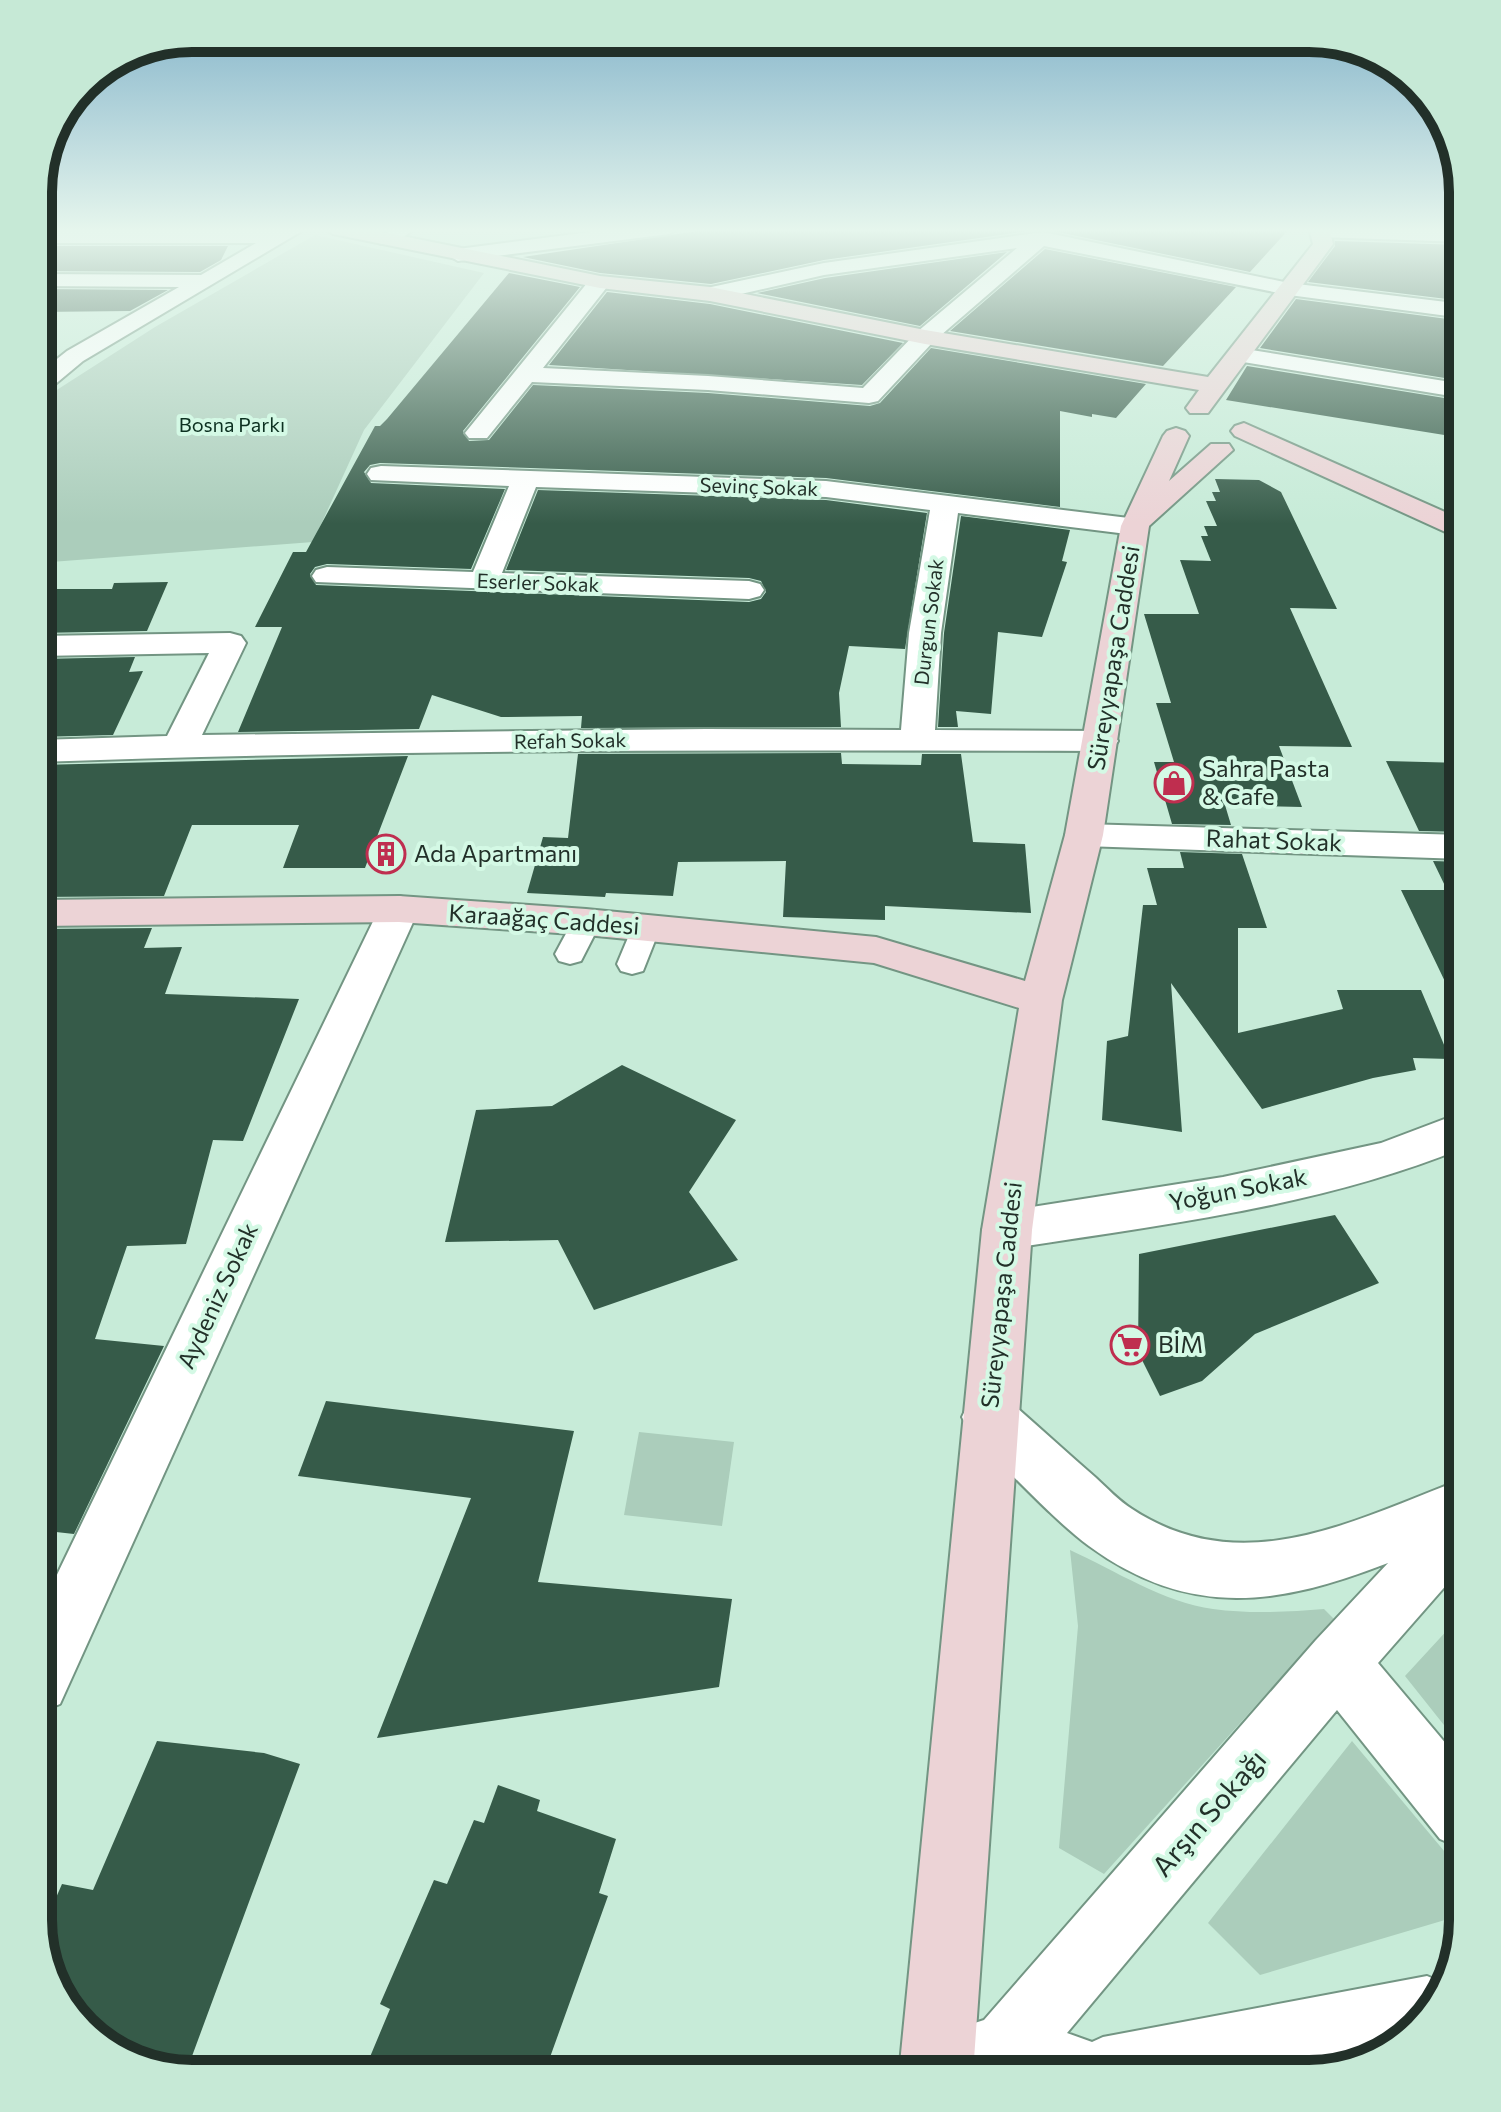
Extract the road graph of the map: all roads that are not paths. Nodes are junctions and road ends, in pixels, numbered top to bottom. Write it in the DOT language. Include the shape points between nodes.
graph roads {
  1 [pos="127,327"];
  2 [pos="565,327"];
  3 [pos="873,327"];
  4 [pos="937,327"];
  5 [pos="1261,327"];
  6 [pos="925,337"];
  7 [pos="1239,355"];
  8 [pos="52,356"];
  9 [pos="75,356"];
  10 [pos="52,375"];
  11 [pos="526,375"];
  12 [pos="1214,385"];
  13 [pos="1449,389"];
  14 [pos="1217,430"];
  15 [pos="478,433"];
  16 [pos="381,474"];
  17 [pos="526,479"];
  18 [pos="945,503"];
  19 [pos="1449,524"];
  20 [pos="1135,526"];
  21 [pos="327,576"];
  22 [pos="484,581"];
  23 [pos="749,590"];
  24 [pos="52,646"];
  25 [pos="1101,741"];
  26 [pos="917,742"];
  27 [pos="179,746"];
  28 [pos="52,751"];
  29 [pos="1084,835"];
  30 [pos="1449,847"];
  31 [pos="399,909"];
  32 [pos="52,913"];
  33 [pos="1041,1000"];
  34 [pos="1449,1135"];
  35 [pos="1007,1230"];
  36 [pos="989,1417"];
  37 [pos="1449,1511"];
  38 [pos="1449,1539"];
  39 [pos="52,1652"];
  40 [pos="1338,1662"];
  41 [pos="1449,1799"];
  42 [pos="1411,2015"];
  43 [pos="1006,2050"];
  44 [pos="937,2060"];
  45 [pos="974,2060"];
  46 [pos="1037,2060"];
  47 [pos="1176,2060"];
  1 -- 9 [label="street"];
  2 -- 11 [label="street"];
  3 -- 6 [label="street"];
  4 -- 6 [label="street"];
  5 -- 7 [label="street"];
  6 -- 11 [label="street" via="869,396"];
  6 -- 12 [label="street"];
  7 -- 12 [label="street"];
  7 -- 13 [label="street"];
  8 -- 9 [label="street"];
  9 -- 10 [label="street"];
  11 -- 15 [label="street"];
  12 -- 14 [label="street"];
  14 -- 19 [label="street" via="1337,471"];
  14 -- 20 [label="street, Süreyyapaşa Caddesi"];
  14 -- 20 [label="street, Süreyyapaşa Caddesi"];
  16 -- 17 [label="street, Sevinç Sokak"];
  17 -- 18 [label="street, Sevinç Sokak" via="826,489"];
  17 -- 22 [label="street"];
  18 -- 20 [label="street, Sevinç Sokak"];
  18 -- 26 [label="street, Durgun Sokak" via="925,633"];
  20 -- 25 [label="street, Süreyyapaşa Caddesi"];
  21 -- 22 [label="street, Eserler Sokak"];
  22 -- 23 [label="street, Eserler Sokak"];
  24 -- 27 [label="street" via="230,643"];
  25 -- 26 [label="street, Refah Sokak"];
  25 -- 29 [label="street, Süreyyapaşa Caddesi"];
  26 -- 27 [label="street, Refah Sokak" via="706,739"];
  27 -- 28 [label="street, Refah Sokak"];
  29 -- 30 [label="street, Rahat Sokak"];
  29 -- 33 [label="street, Süreyyapaşa Caddesi"];
  31 -- 32 [label="street, Karaağaç Caddesi"];
  31 -- 33 [label="street, Karaağaç Caddesi" via="639,946 876,950"];
  31 -- 39 [label="street, Aydeniz Sokak"];
  33 -- 35 [label="street, Süreyyapaşa Caddesi"];
  34 -- 35 [label="street, Yoğun Sokak" via="1389,1159 1223,1196"];
  35 -- 36 [label="street, Süreyyapaşa Caddesi"];
  36 -- 37 [label="street" via="1112,1528 1174,1562 1225,1573 1276,1572 1324,1561"];
  36 -- 44 [label="street, Süreyyapaşa Caddesi"];
  38 -- 40 [label="street, Arşın Sokağı"];
  40 -- 41 [label="street"];
  40 -- 43 [label="street, Arşın Sokağı"];
  42 -- 47 [label="street"];
  43 -- 45 [label="street"];
  43 -- 46 [label="street"];
}
